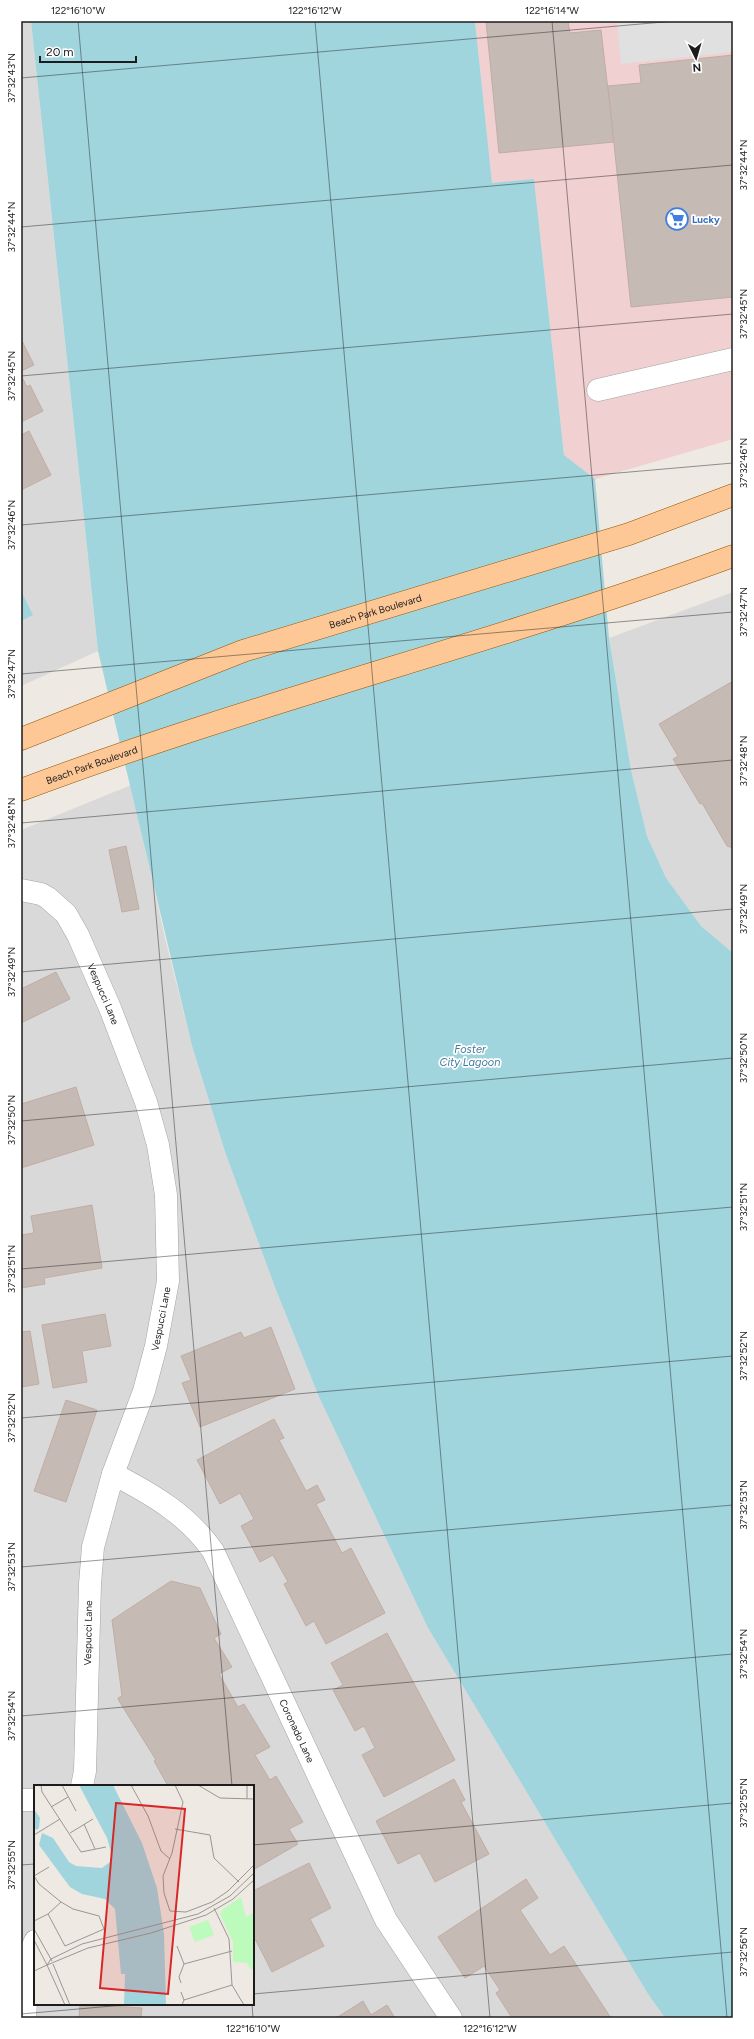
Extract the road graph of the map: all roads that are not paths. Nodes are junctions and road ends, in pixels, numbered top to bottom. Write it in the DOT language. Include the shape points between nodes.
graph roads {
  1 [pos="733,360"];
  2 [pos="598,390"];
  3 [pos="733,495"];
  4 [pos="733,556"];
  5 [pos="21,739"];
  6 [pos="21,790"];
  7 [pos="21,890"];
  8 [pos="113,1474"];
  9 [pos="82,1785"];
  10 [pos="21,1800"];
  11 [pos="34,1800"];
  12 [pos="34,1944"];
  13 [pos="26,2018"];
  14 [pos="451,2018"];
  1 -- 2 [label="street"];
  3 -- 5 [label="main road, Beach Park Boulevard" via="628,534 243,651"];
  4 -- 6 [label="main road, Beach Park Boulevard" via="664,581 250,712"];
  7 -- 8 [label="street, Vespucci Lane" via="41,894 53,902 66,914 78,935 110,1008 146,1102 158,1146 166,1195 168,1281 159,1332 144,1391"];
  8 -- 9 [label="street, Vespucci Lane" via="93,1547 85,1771"];
  8 -- 14 [label="street, Coronado Lane" via="144,1490 181,1516 200,1532 213,1551 386,1920"];
  10 -- 11 [label="street"];
  12 -- 13 [label="street" via="30,1956"];
}
